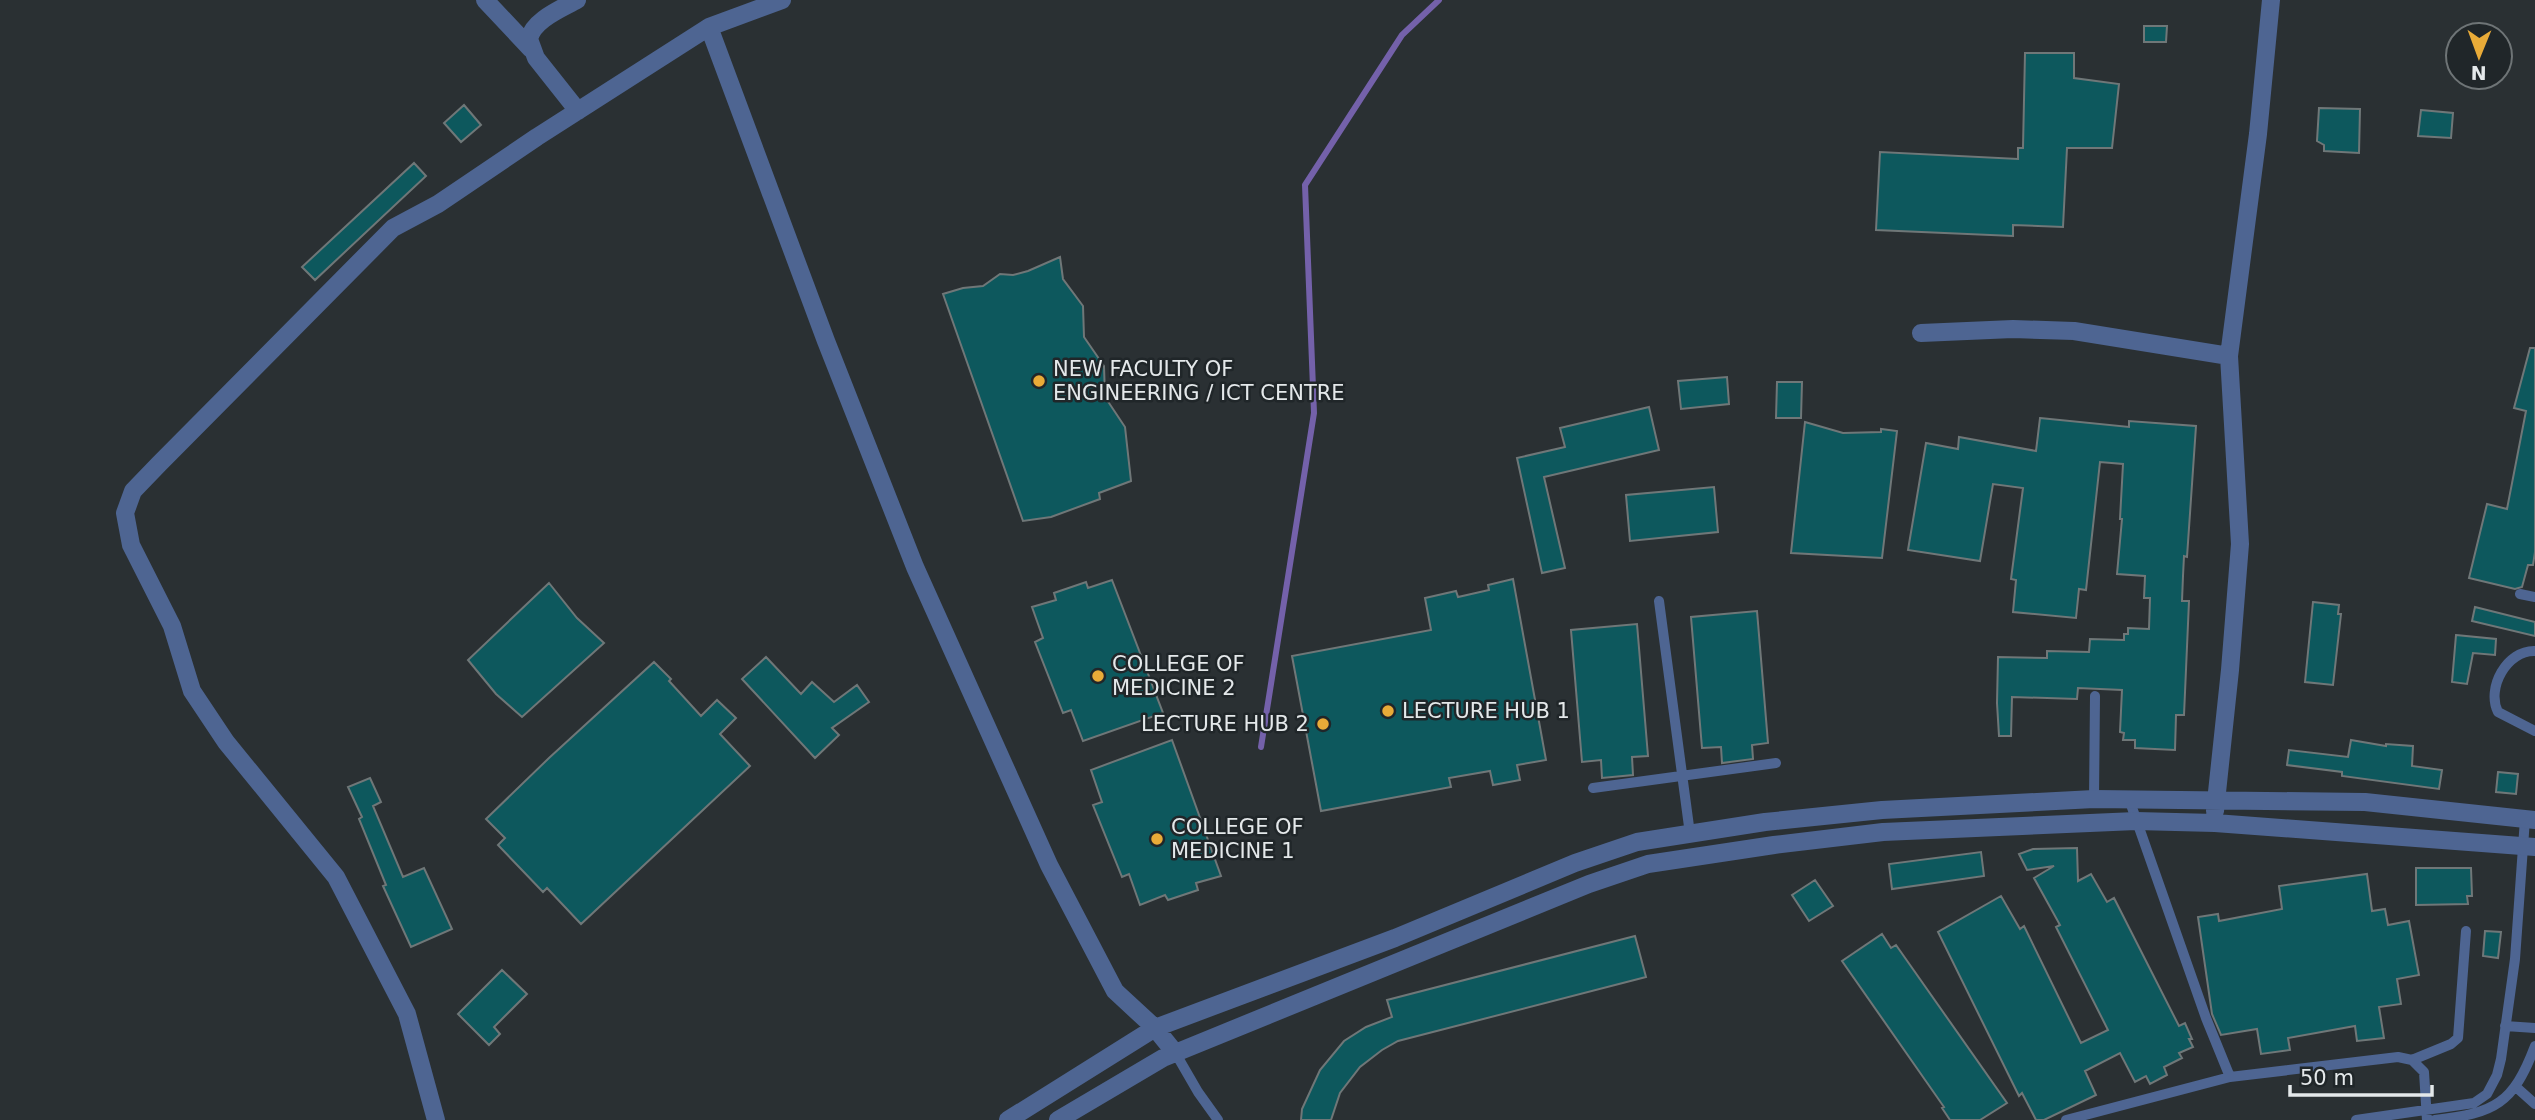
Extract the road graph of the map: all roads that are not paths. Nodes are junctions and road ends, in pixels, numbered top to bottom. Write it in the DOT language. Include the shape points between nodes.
graph roads {
  1 [pos="485,0"];
  2 [pos="578,0"];
  3 [pos="782,0"];
  4 [pos="2271,0"];
  5 [pos="709,27"];
  6 [pos="531,50"];
  7 [pos="578,111"];
  8 [pos="1921,333"];
  9 [pos="2229,356"];
  10 [pos="2520,594"];
  11 [pos="2535,597"];
  12 [pos="1659,601"];
  13 [pos="2535,651"];
  14 [pos="2095,696"];
  15 [pos="2535,731"];
  16 [pos="1776,763"];
  17 [pos="1682,775"];
  18 [pos="1593,788"];
  19 [pos="2094,799"];
  20 [pos="2130,799"];
  21 [pos="2216,800"];
  22 [pos="2530,819"];
  23 [pos="2136,821"];
  24 [pos="2215,823"];
  25 [pos="1735,827"];
  26 [pos="1690,834"];
  27 [pos="2529,847"];
  28 [pos="1740,850"];
  29 [pos="2466,931"];
  30 [pos="2505,1026"];
  31 [pos="1155,1028"];
  32 [pos="2535,1028"];
  33 [pos="2535,1046"];
  34 [pos="1176,1054"];
  35 [pos="2412,1060"];
  36 [pos="2230,1077"];
  37 [pos="2516,1087"];
  38 [pos="2535,1104"];
  39 [pos="2426,1115"];
  40 [pos="436,1120"];
  41 [pos="1008,1120"];
  42 [pos="1058,1120"];
  43 [pos="1218,1120"];
  44 [pos="2066,1120"];
  45 [pos="2356,1120"];
  46 [pos="2435,1120"];
  1 -- 6 [label="street"];
  2 -- 6 [label="street" via="533,29"];
  3 -- 5 [label="street"];
  4 -- 9 [label="street"];
  5 -- 7 [label="street"];
  5 -- 31 [label="street" via="915,568 1049,865 1115,990"];
  6 -- 7 [label="street"];
  7 -- 40 [label="street" via="438,204 393,228 133,491 125,513 131,545 172,626 192,691 226,742 336,877 407,1014"];
  8 -- 9 [label="street" via="2074,331"];
  9 -- 21 [label="street" via="2240,544"];
  10 -- 11 [label="lane"];
  12 -- 17 [label="lane"];
  13 -- 15 [label="lane" via="2516,655 2496,681 2493,697 2498,712"];
  14 -- 19 [label="lane"];
  16 -- 17 [label="lane"];
  17 -- 18 [label="lane"];
  17 -- 26 [label="lane"];
  19 -- 20 [label="street"];
  19 -- 25 [label="street" via="1882,810"];
  20 -- 21 [label="street"];
  20 -- 23 [label="lane"];
  21 -- 22 [label="street" via="2365,802"];
  21 -- 24 [label="street"];
  22 -- 27 [label="lane"];
  23 -- 24 [label="street"];
  23 -- 28 [label="street" via="1883,832"];
  23 -- 36 [label="lane"];
  24 -- 27 [label="street"];
  25 -- 26 [label="street"];
  25 -- 28 [label="street"];
  26 -- 31 [label="street" via="1637,842 1575,863 1395,938"];
  27 -- 30 [label="lane"];
  28 -- 34 [label="street" via="1648,864 1589,884"];
  29 -- 35 [label="lane" via="2458,1038"];
  30 -- 32 [label="lane"];
  30 -- 39 [label="lane" via="2497,1076 2487,1094 2474,1103"];
  31 -- 34 [label="street"];
  31 -- 41 [label="street"];
  33 -- 37 [label="lane"];
  34 -- 42 [label="street"];
  34 -- 43 [label="lane"];
  35 -- 36 [label="lane" via="2398,1057"];
  35 -- 39 [label="lane" via="2424,1072"];
  36 -- 44 [label="lane"];
  37 -- 38 [label="lane"];
  37 -- 46 [label="lane" via="2489,1108"];
  39 -- 45 [label="lane"];
}
